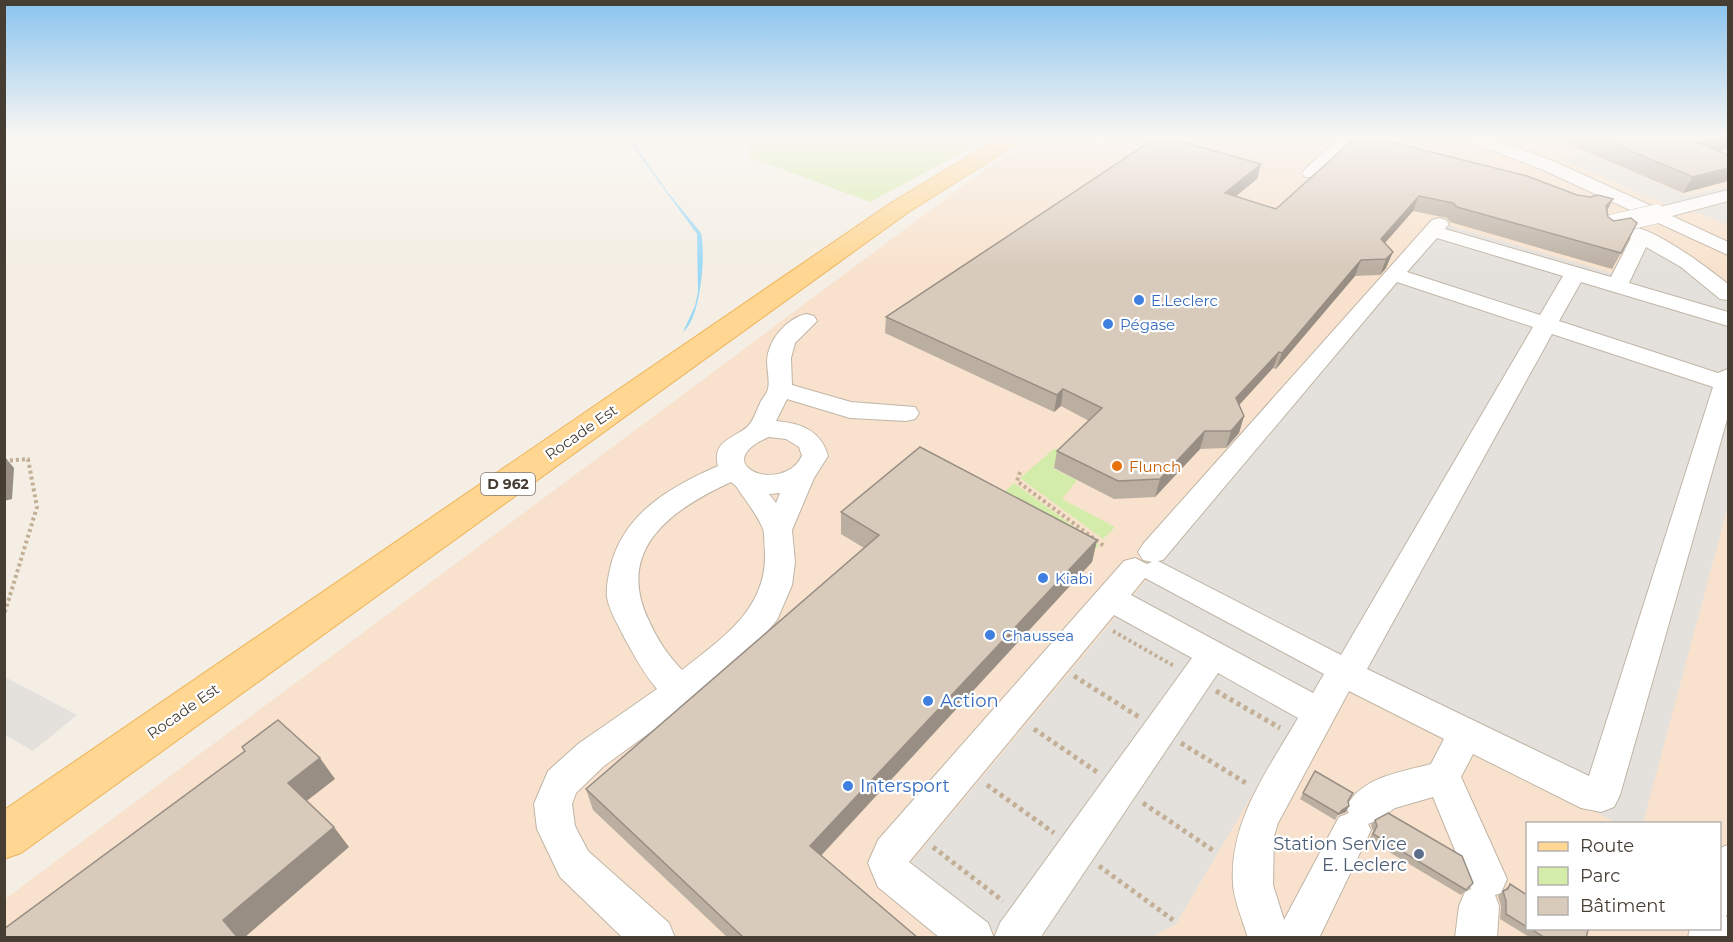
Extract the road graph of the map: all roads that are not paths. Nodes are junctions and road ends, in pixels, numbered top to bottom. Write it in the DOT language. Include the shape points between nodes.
graph roads {
  1 [pos="943,181"];
  2 [pos="1583,181"];
  3 [pos="1728,195"];
  4 [pos="1656,214"];
  5 [pos="1608,225"];
  6 [pos="1728,249"];
  7 [pos="1575,273"];
  8 [pos="1393,274"];
  9 [pos="1617,286"];
  10 [pos="1728,294"];
  11 [pos="1728,319"];
  12 [pos="806,321"];
  13 [pos="1541,333"];
  14 [pos="1728,381"];
  15 [pos="780,389"];
  16 [pos="906,413"];
  17 [pos="758,431"];
  18 [pos="806,438"];
  19 [pos="740,475"];
  20 [pos="802,475"];
  21 [pos="778,530"];
  22 [pos="1149,564"];
  23 [pos="1111,598"];
  24 [pos="1213,654"];
  25 [pos="1344,672"];
  26 [pos="681,691"];
  27 [pos="1319,713"];
  28 [pos="1465,734"];
  29 [pos="1443,777"];
  30 [pos="4,837"];
  31 [pos="1728,864"];
  32 [pos="1721,890"];
  33 [pos="1481,908"];
  34 [pos="1021,928"];
  35 [pos="654,938"];
  36 [pos="973,938"];
  37 [pos="1269,938"];
  38 [pos="1297,938"];
  1 -- 30 [label="main road, Rocade Est / D 962"];
  2 -- 4 [label="street"];
  3 -- 4 [label="street"];
  4 -- 5 [label="street, bridge"];
  4 -- 6 [label="street"];
  7 -- 8 [label="street" via="1436,227"];
  7 -- 9 [label="street"];
  7 -- 13 [label="street"];
  8 -- 13 [label="street"];
  8 -- 22 [label="street"];
  9 -- 10 [label="street" via="1638,233 1688,263"];
  9 -- 11 [label="street"];
  12 -- 15 [label="street" via="783,343 779,358"];
  13 -- 14 [label="street"];
  13 -- 25 [label="street"];
  14 -- 28 [label="street" via="1601,795 1581,791"];
  15 -- 16 [label="street" via="850,410"];
  15 -- 17 [label="street"];
  15 -- 18 [label="street"];
  17 -- 18 [label="street" via="789,430"];
  17 -- 19 [label="street" via="739,441 730,455"];
  18 -- 20 [label="street" via="815,456"];
  19 -- 20 [label="street" via="769,484"];
  19 -- 21 [label="street"];
  19 -- 26 [label="street" via="691,489 667,504 627,552 623,596 645,647 667,679"];
  20 -- 21 [label="street"];
  21 -- 26 [label="street" via="777,585 766,611 740,641"];
  22 -- 23 [label="street"];
  22 -- 25 [label="street"];
  23 -- 24 [label="street"];
  23 -- 36 [label="street" via="888,863 892,873"];
  24 -- 27 [label="street"];
  24 -- 34 [label="street"];
  25 -- 27 [label="street"];
  25 -- 28 [label="street"];
  26 -- 35 [label="street" via="591,755 561,783 553,804 556,829 574,864"];
  27 -- 37 [label="street" via="1255,836 1253,885"];
  28 -- 29 [label="street"];
  29 -- 33 [label="street"];
  29 -- 38 [label="street" via="1384,794 1359,819"];
  31 -- 32 [label="street"];
}
